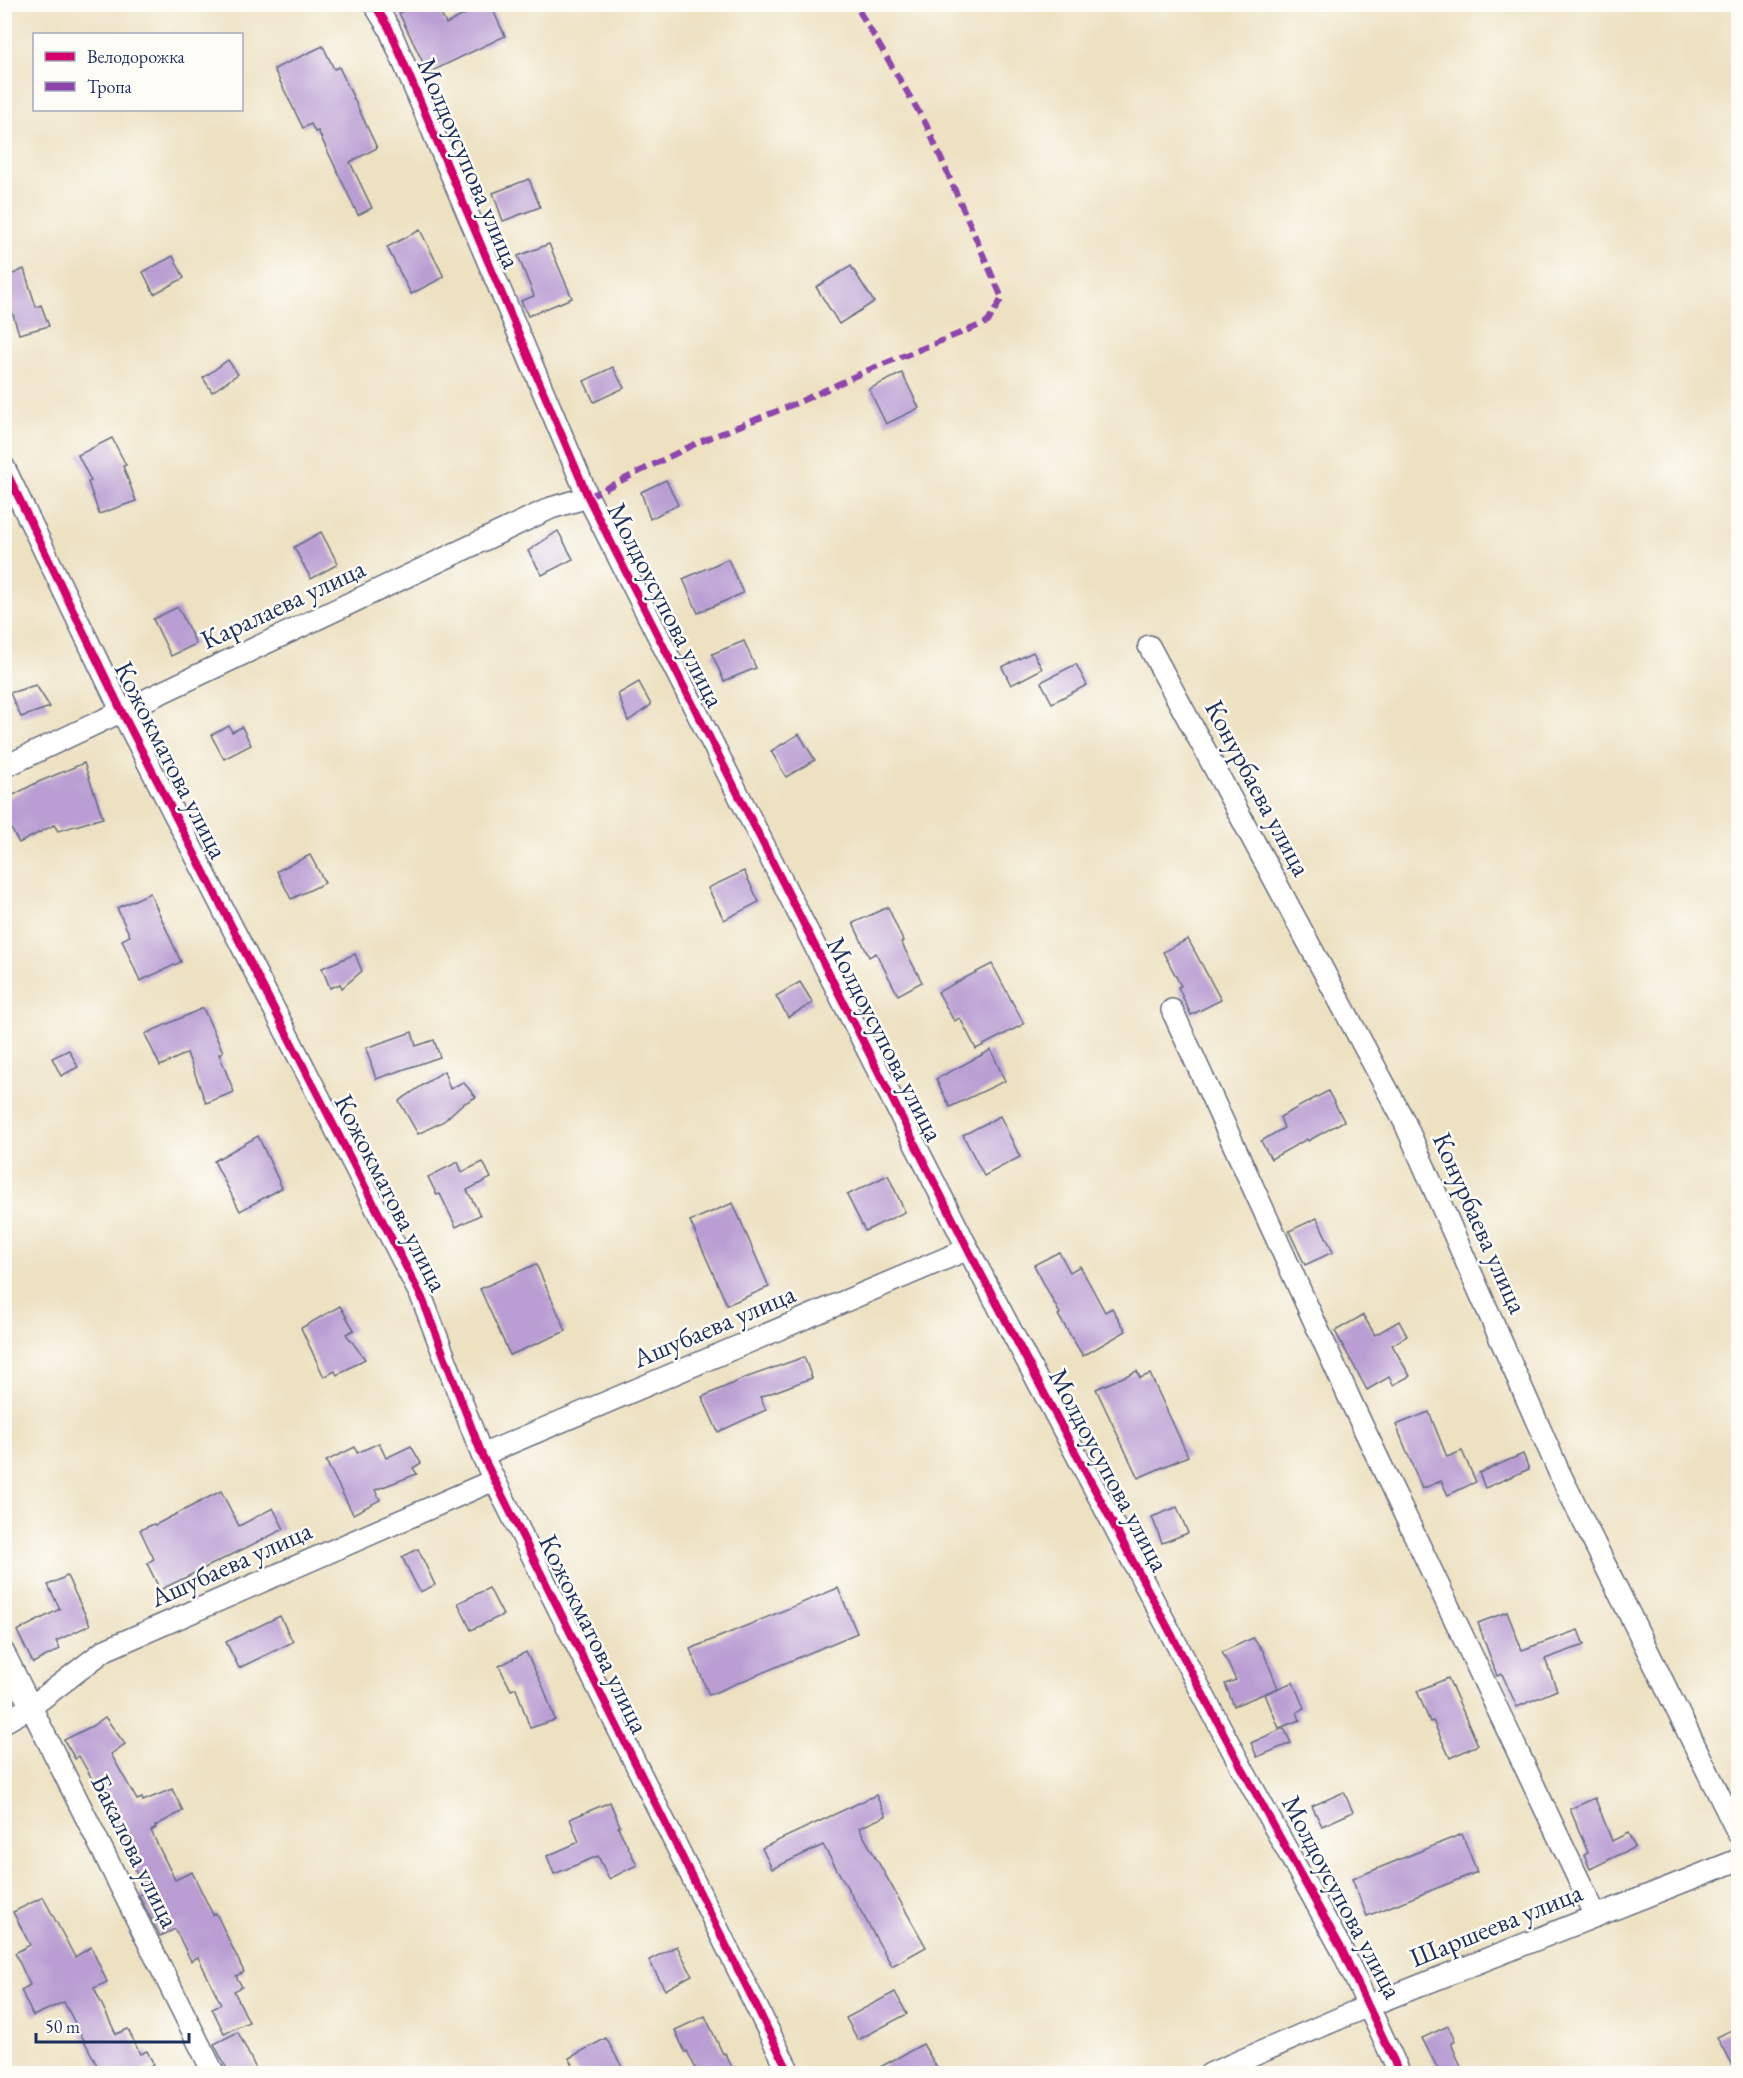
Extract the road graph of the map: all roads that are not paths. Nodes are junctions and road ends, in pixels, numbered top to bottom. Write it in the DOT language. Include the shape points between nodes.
graph roads {
  1 [pos="374,4"];
  2 [pos="4,467"];
  3 [pos="588,496"];
  4 [pos="1149,646"];
  5 [pos="122,712"];
  6 [pos="4,767"];
  7 [pos="1172,1010"];
  8 [pos="968,1249"];
  9 [pos="482,1455"];
  10 [pos="494,1480"];
  11 [pos="4,1653"];
  12 [pos="32,1707"];
  13 [pos="4,1722"];
  14 [pos="1738,1833"];
  15 [pos="1738,1860"];
  16 [pos="1596,1916"];
  17 [pos="1368,2006"];
  18 [pos="214,2073"];
  19 [pos="790,2073"];
  20 [pos="1210,2073"];
  21 [pos="1400,2073"];
  1 -- 3 [label="street, Молдоусупова улица" via="389,28"];
  2 -- 5 [label="street, Кожокматова улица"];
  3 -- 5 [label="street, Каралаева улица" via="551,508"];
  3 -- 8 [label="street, Молдоусупова улица"];
  4 -- 14 [label="street, Конурбаева улица" via="1404,1121 1559,1472"];
  5 -- 6 [label="street, Каралаева улица"];
  5 -- 9 [label="street, Кожокматова улица" via="422,1298"];
  7 -- 16 [label="street" via="1358,1416"];
  8 -- 9 [label="street, Ашубаева улица"];
  8 -- 17 [label="street, Молдоусупова улица" via="1342,1950"];
  9 -- 10 [label="street, Кожокматова улица"];
  10 -- 12 [label="street, Ашубаева улица" via="105,1650"];
  10 -- 19 [label="street, Кожокматова улица"];
  11 -- 12 [label="street, Бакалова улица"];
  12 -- 13 [label="street, Ашубаева улица"];
  12 -- 18 [label="street, Бакалова улица"];
  15 -- 16 [label="street, Шаршеева улица"];
  16 -- 17 [label="street, Шаршеева улица"];
  17 -- 20 [label="street, Шаршеева улица"];
  17 -- 21 [label="street, Молдоусупова улица"];
}
